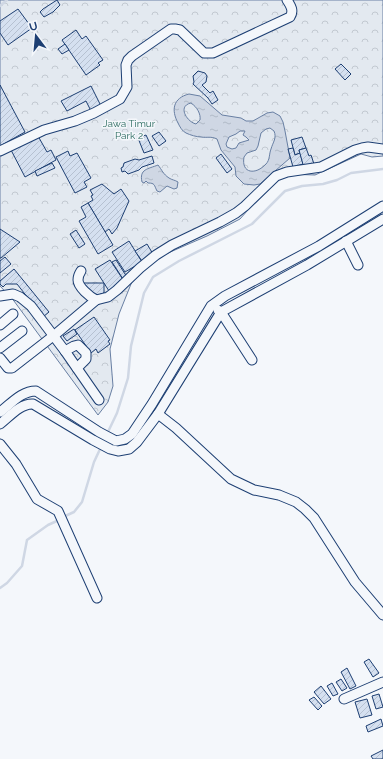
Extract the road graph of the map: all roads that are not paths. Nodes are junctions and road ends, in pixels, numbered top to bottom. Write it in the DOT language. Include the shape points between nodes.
graph roads {
  1 [pos="288,0"];
  2 [pos="383,149"];
  3 [pos="0,152"];
  4 [pos="383,206"];
  5 [pos="368,214"];
  6 [pos="383,219"];
  7 [pos="372,224"];
  8 [pos="346,241"];
  9 [pos="358,265"];
  10 [pos="81,271"];
  11 [pos="2,295"];
  12 [pos="96,300"];
  13 [pos="212,306"];
  14 [pos="221,312"];
  15 [pos="13,314"];
  16 [pos="0,325"];
  17 [pos="22,331"];
  18 [pos="53,336"];
  19 [pos="0,348"];
  20 [pos="65,351"];
  21 [pos="0,358"];
  22 [pos="252,360"];
  23 [pos="77,368"];
  24 [pos="99,400"];
  25 [pos="0,412"];
  26 [pos="158,414"];
  27 [pos="0,424"];
  28 [pos="96,436"];
  29 [pos="116,441"];
  30 [pos="0,444"];
  31 [pos="111,449"];
  32 [pos="97,598"];
  33 [pos="383,615"];
  34 [pos="383,682"];
  35 [pos="344,699"];
  1 -- 3 [label="street" via="292,9 290,16 213,53 204,53 180,30 171,29 128,60 127,87 120,99 89,116 44,130"];
  2 -- 12 [label="street" via="362,148 321,167 276,176 236,213 172,244 108,297"];
  4 -- 5 [label="street"];
  5 -- 7 [label="street"];
  5 -- 13 [label="street" via="319,246 225,296"];
  6 -- 7 [label="street"];
  7 -- 8 [label="street"];
  8 -- 9 [label="street"];
  8 -- 14 [label="street" via="307,266"];
  10 -- 12 [label="street" via="78,283"];
  11 -- 18 [label="street" via="13,294 20,297 31,306"];
  12 -- 18 [label="street"];
  13 -- 14 [label="street"];
  13 -- 29 [label="street" via="132,434"];
  14 -- 22 [label="street"];
  14 -- 26 [label="street"];
  15 -- 16 [label="street"];
  17 -- 19 [label="street"];
  18 -- 20 [label="street"];
  18 -- 21 [label="street" via="12,368 8,368"];
  20 -- 23 [label="street"];
  20 -- 23 [label="street" via="78,345 86,353 86,359"];
  23 -- 24 [label="street"];
  25 -- 28 [label="street" via="22,394 36,392"];
  26 -- 31 [label="street" via="134,445 124,451"];
  26 -- 33 [label="street" via="231,479 254,490 280,495 305,509 314,518 355,582"];
  27 -- 28 [label="street" via="22,406 30,403"];
  28 -- 29 [label="street"];
  28 -- 31 [label="street"];
  29 -- 31 [label="street"];
  30 -- 32 [label="street" via="16,464 39,502 54,508 61,517"];
  34 -- 35 [label="street"];
}
